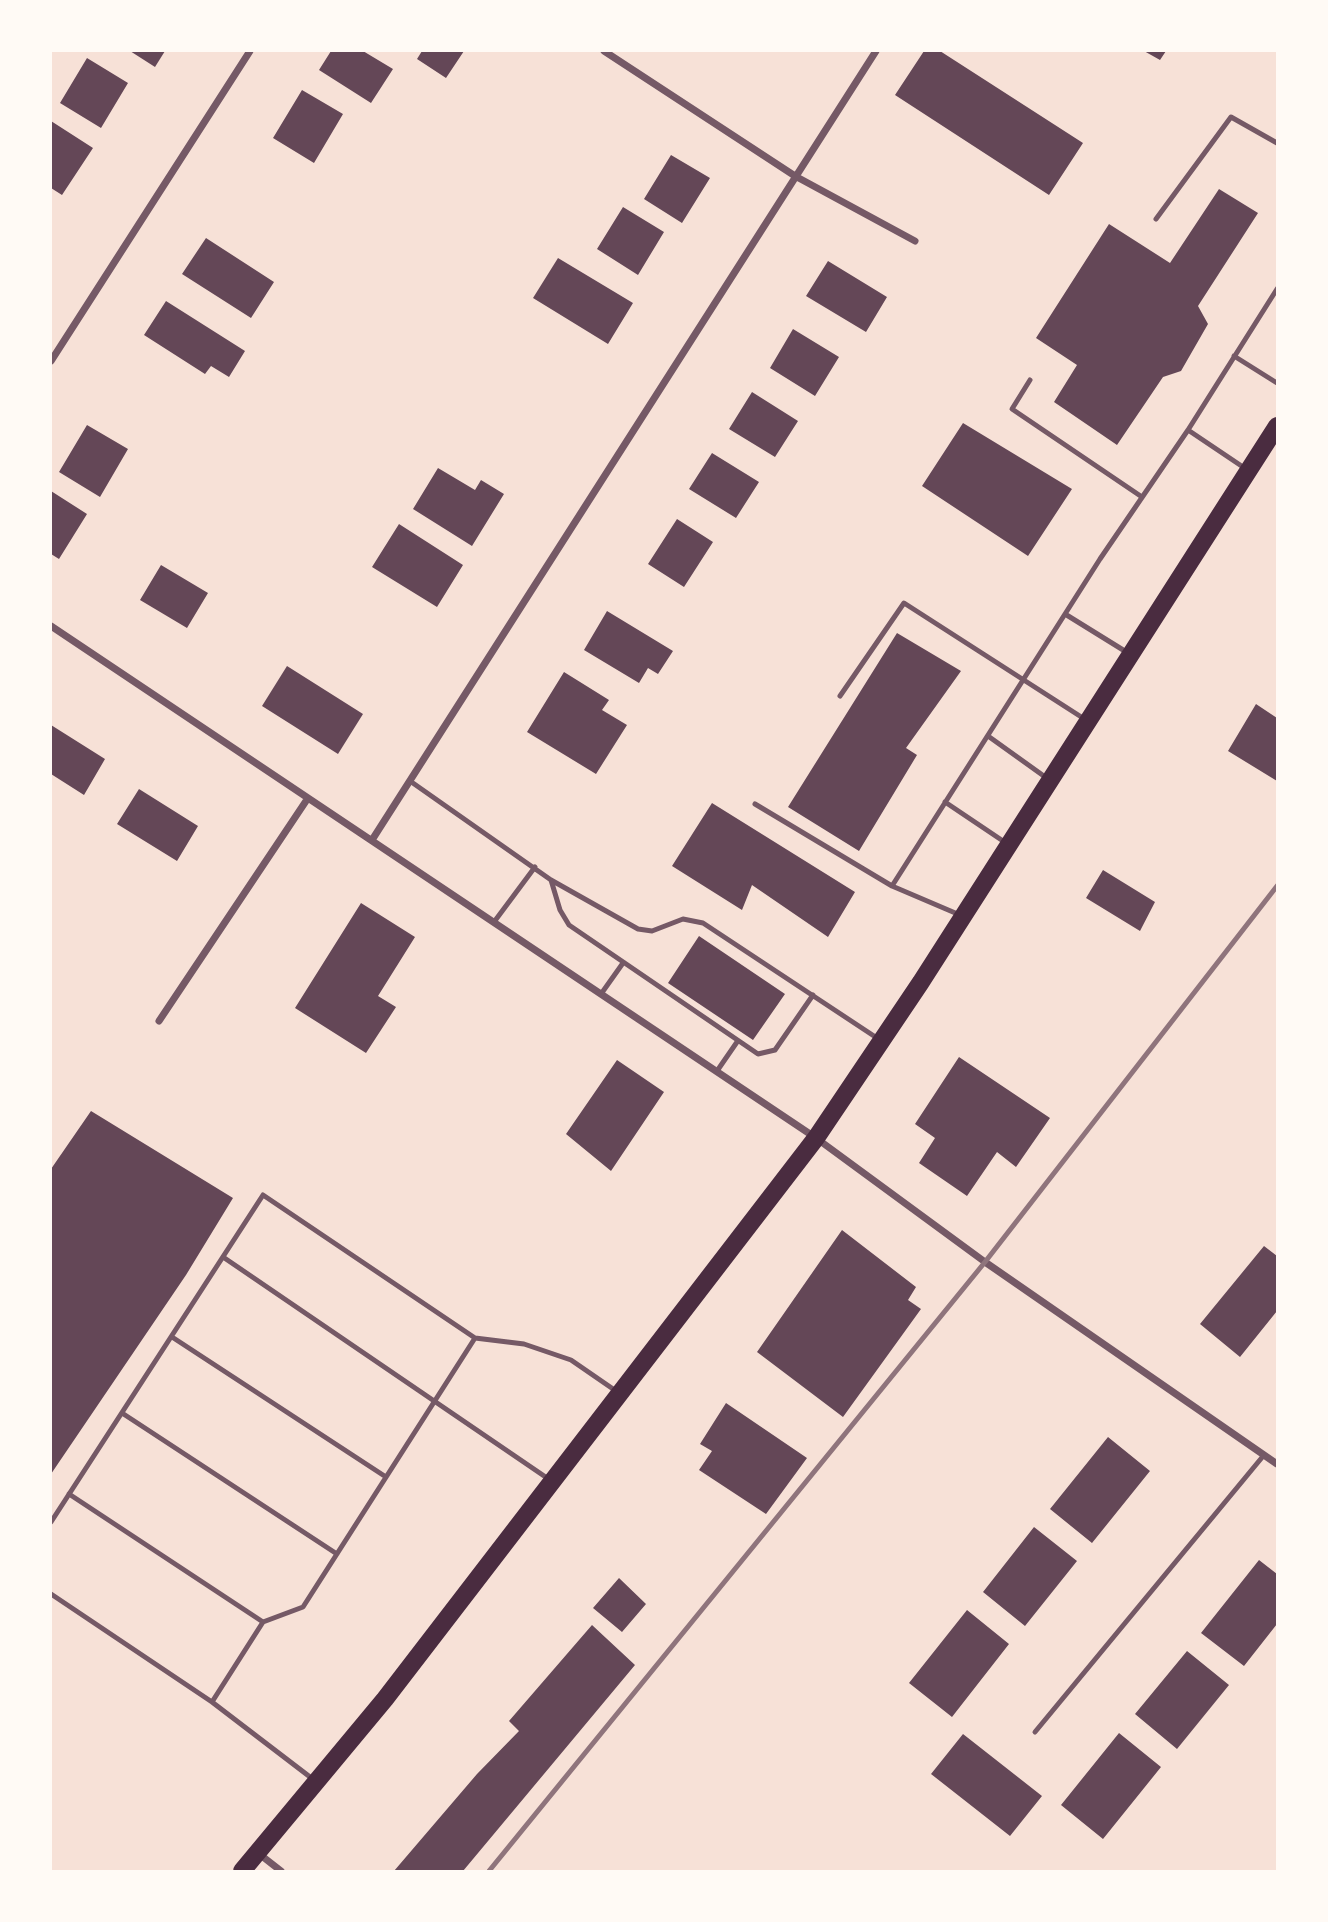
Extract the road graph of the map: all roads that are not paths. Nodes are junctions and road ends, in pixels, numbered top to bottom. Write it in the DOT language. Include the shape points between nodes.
graph roads {
  1 [pos="250,51"];
  2 [pos="604,51"];
  3 [pos="876,51"];
  4 [pos="1277,143"];
  5 [pos="796,176"];
  6 [pos="1156,219"];
  7 [pos="915,241"];
  8 [pos="1277,289"];
  9 [pos="1234,356"];
  10 [pos="51,361"];
  11 [pos="1030,380"];
  12 [pos="1277,383"];
  13 [pos="1277,426"];
  14 [pos="1188,430"];
  15 [pos="1248,471"];
  16 [pos="1142,497"];
  17 [pos="1065,614"];
  18 [pos="51,626"];
  19 [pos="1131,655"];
  20 [pos="1024,680"];
  21 [pos="840,696"];
  22 [pos="1088,721"];
  23 [pos="988,736"];
  24 [pos="1050,780"];
  25 [pos="410,781"];
  26 [pos="308,797"];
  27 [pos="945,802"];
  28 [pos="755,804"];
  29 [pos="372,840"];
  30 [pos="1009,845"];
  31 [pos="535,867"];
  32 [pos="551,880"];
  33 [pos="892,886"];
  34 [pos="963,916"];
  35 [pos="494,922"];
  36 [pos="623,963"];
  37 [pos="601,994"];
  38 [pos="813,995"];
  39 [pos="159,1021"];
  40 [pos="882,1041"];
  41 [pos="737,1042"];
  42 [pos="716,1071"];
  43 [pos="816,1138"];
  44 [pos="223,1257"];
  45 [pos="172,1337"];
  46 [pos="475,1338"];
  47 [pos="620,1394"];
  48 [pos="435,1399"];
  49 [pos="122,1413"];
  50 [pos="1264,1455"];
  51 [pos="1277,1464"];
  52 [pos="386,1477"];
  53 [pos="552,1482"];
  54 [pos="69,1494"];
  55 [pos="51,1522"];
  56 [pos="337,1554"];
  57 [pos="51,1594"];
  58 [pos="263,1622"];
  59 [pos="212,1702"];
  60 [pos="1035,1732"];
  61 [pos="316,1782"];
  62 [pos="258,1852"];
  63 [pos="242,1871"];
  64 [pos="281,1871"];
  1 -- 10 [label="street"];
  2 -- 5 [label="street"];
  3 -- 5 [label="street"];
  4 -- 6 [label="lane" via="1231,117"];
  5 -- 7 [label="street"];
  5 -- 25 [label="street"];
  8 -- 9 [label="lane"];
  9 -- 12 [label="lane"];
  9 -- 14 [label="lane"];
  11 -- 16 [label="lane" via="1012,409"];
  13 -- 15 [label="main road"];
  14 -- 15 [label="lane"];
  14 -- 16 [label="lane"];
  15 -- 19 [label="main road"];
  16 -- 17 [label="lane"];
  17 -- 19 [label="lane"];
  17 -- 20 [label="lane"];
  18 -- 26 [label="street"];
  19 -- 22 [label="main road"];
  20 -- 21 [label="lane" via="904,603"];
  20 -- 22 [label="lane"];
  20 -- 23 [label="lane"];
  22 -- 24 [label="main road"];
  23 -- 24 [label="lane"];
  23 -- 27 [label="lane"];
  24 -- 30 [label="main road"];
  25 -- 29 [label="street"];
  25 -- 31 [label="lane"];
  26 -- 29 [label="street"];
  26 -- 39 [label="street"];
  27 -- 30 [label="lane"];
  27 -- 33 [label="lane"];
  28 -- 33 [label="lane"];
  29 -- 35 [label="street"];
  30 -- 34 [label="main road"];
  31 -- 32 [label="lane"];
  31 -- 35 [label="lane"];
  32 -- 36 [label="lane" via="569,925"];
  32 -- 38 [label="lane" via="638,929 652,932 682,919 703,923"];
  33 -- 34 [label="lane"];
  34 -- 40 [label="main road"];
  35 -- 37 [label="street"];
  36 -- 37 [label="lane"];
  36 -- 41 [label="lane"];
  37 -- 42 [label="street"];
  38 -- 40 [label="lane"];
  38 -- 41 [label="lane" via="775,1050 758,1054"];
  40 -- 43 [label="main road"];
  41 -- 42 [label="lane"];
  42 -- 43 [label="street"];
  43 -- 47 [label="main road"];
  43 -- 50 [label="street" via="985,1262"];
  44 -- 45 [label="lane"];
  44 -- 46 [label="lane" via="263,1195"];
  44 -- 48 [label="lane"];
  45 -- 49 [label="lane"];
  45 -- 52 [label="lane"];
  46 -- 47 [label="lane" via="524,1344 571,1360"];
  46 -- 48 [label="lane"];
  47 -- 53 [label="main road"];
  48 -- 52 [label="lane"];
  48 -- 53 [label="lane"];
  49 -- 54 [label="lane"];
  49 -- 56 [label="lane"];
  50 -- 51 [label="street"];
  50 -- 60 [label="lane"];
  52 -- 56 [label="lane"];
  53 -- 61 [label="main road"];
  54 -- 55 [label="lane"];
  54 -- 58 [label="lane"];
  56 -- 58 [label="lane" via="303,1606"];
  57 -- 59 [label="lane"];
  58 -- 59 [label="lane"];
  59 -- 61 [label="lane"];
  61 -- 62 [label="main road"];
  62 -- 63 [label="main road"];
  62 -- 64 [label="street"];
}
